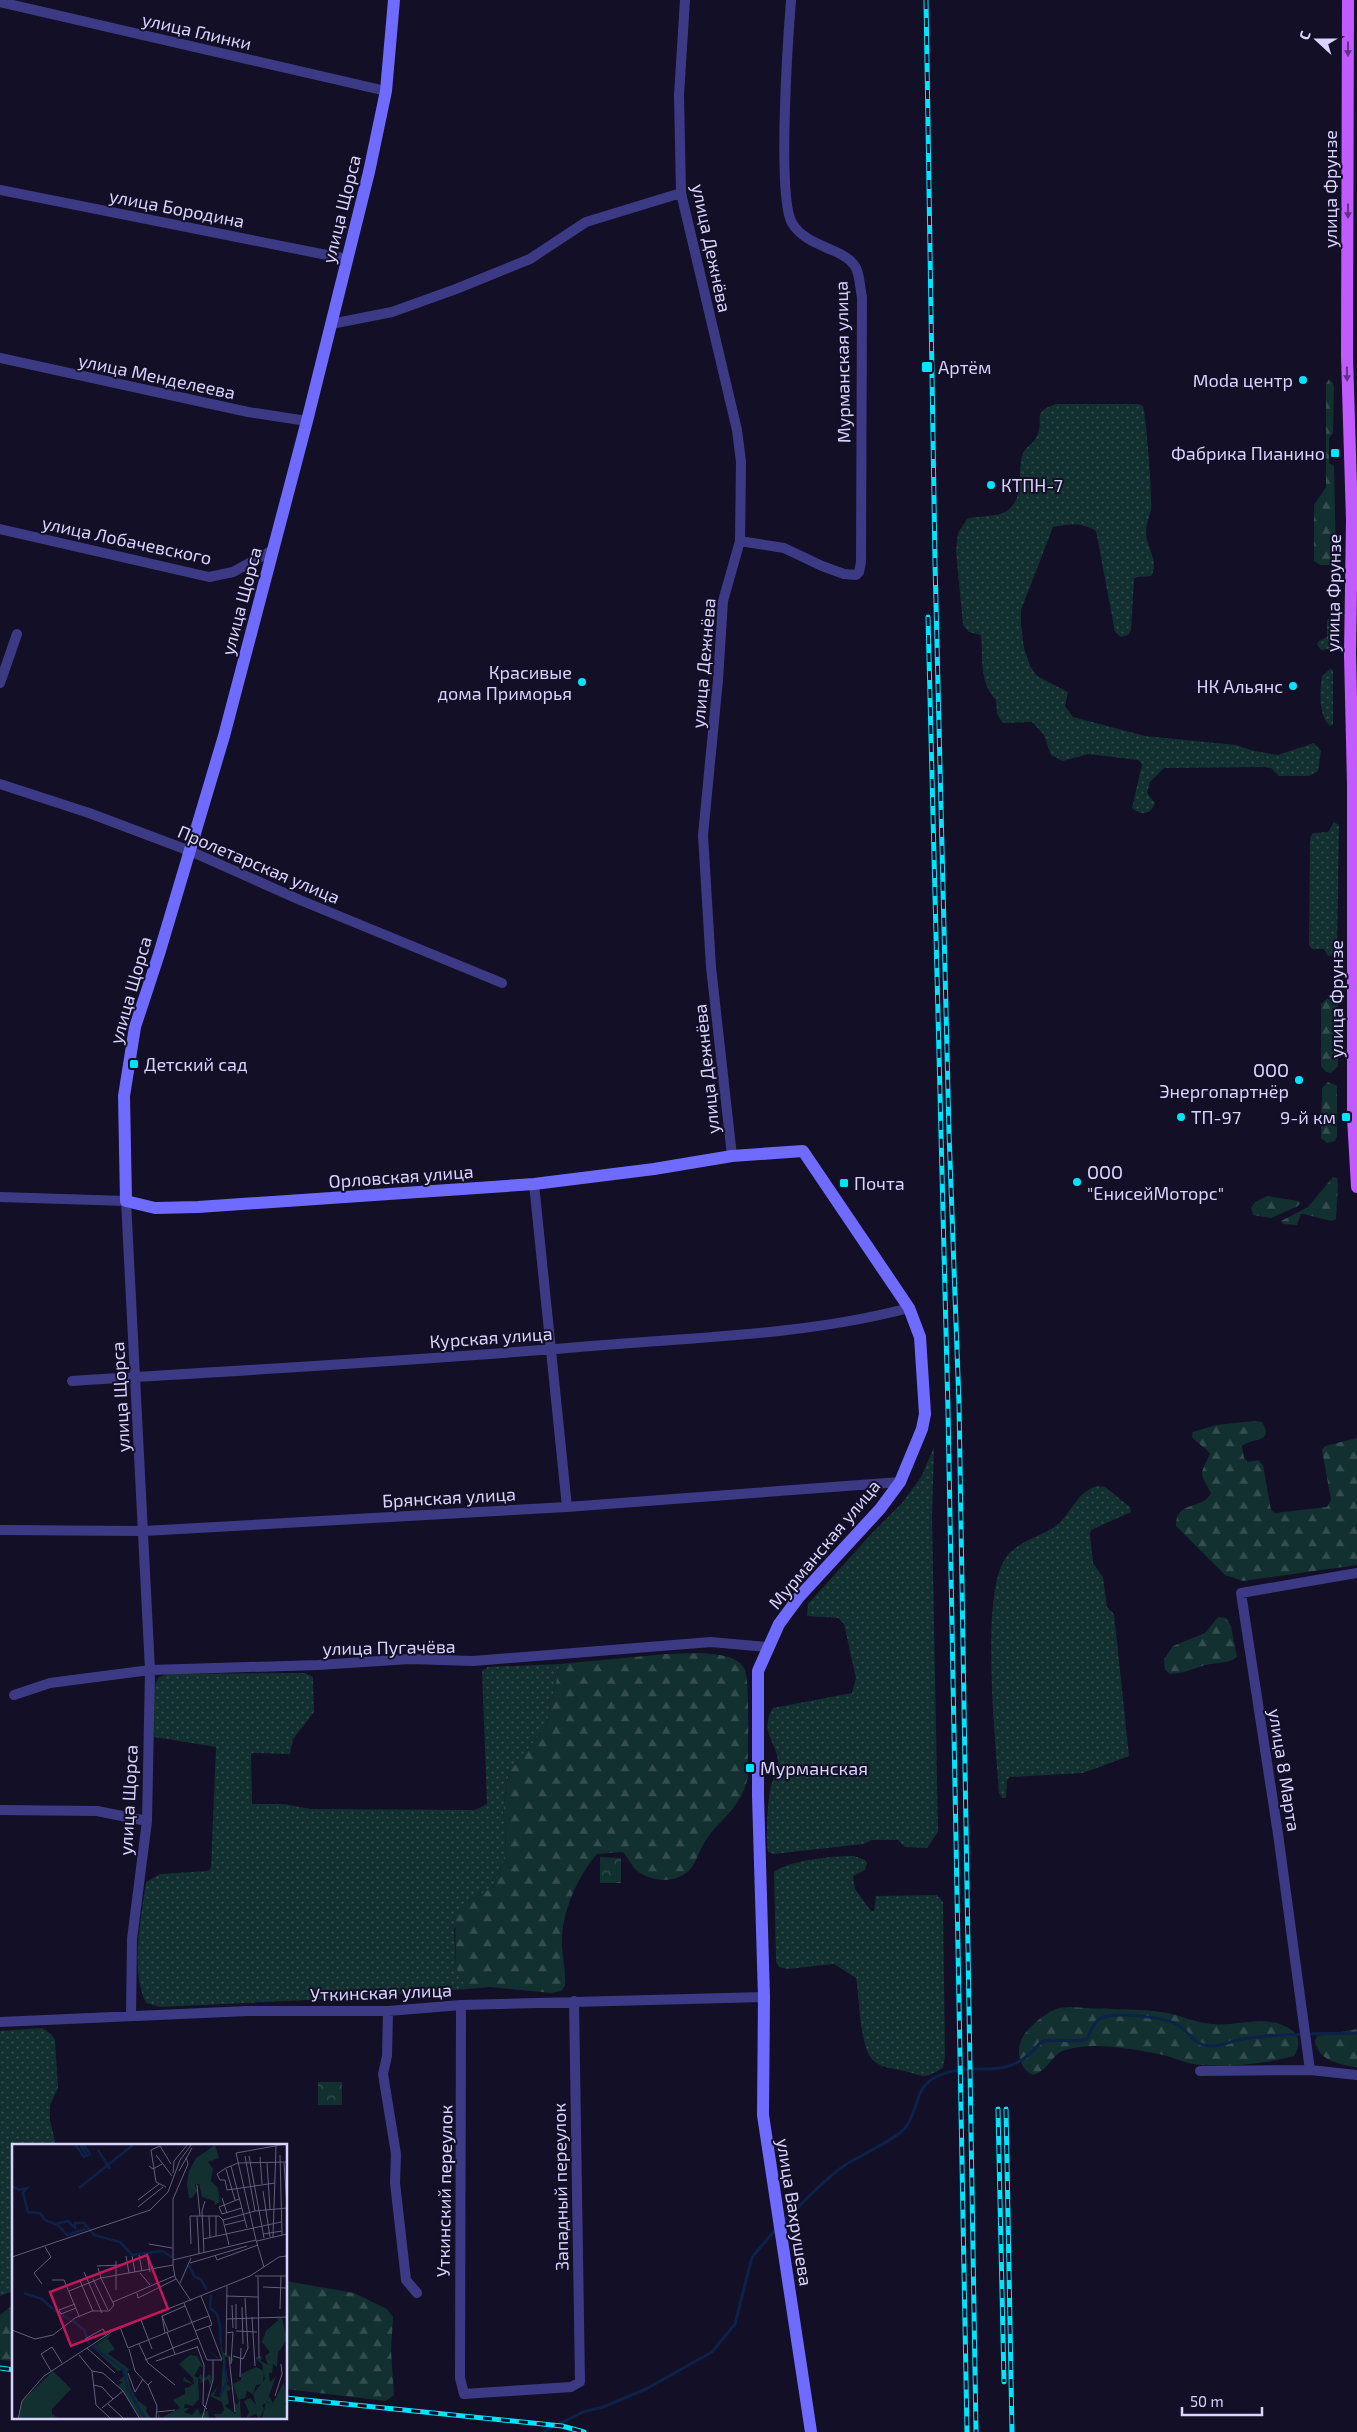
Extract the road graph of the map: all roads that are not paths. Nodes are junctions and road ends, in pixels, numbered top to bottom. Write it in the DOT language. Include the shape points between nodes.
graph roads {
  1 [pos="394,0"];
  2 [pos="685,0"];
  3 [pos="791,0"];
  4 [pos="1348,0"];
  5 [pos="0,2"];
  6 [pos="386,91"];
  7 [pos="0,190"];
  8 [pos="681,192"];
  9 [pos="347,258"];
  10 [pos="331,324"];
  11 [pos="0,358"];
  12 [pos="307,421"];
  13 [pos="0,529"];
  14 [pos="740,541"];
  15 [pos="273,550"];
  16 [pos="16,634"];
  17 [pos="0,683"];
  18 [pos="0,784"];
  19 [pos="190,851"];
  20 [pos="502,983"];
  21 [pos="803,1151"];
  22 [pos="732,1156"];
  23 [pos="534,1184"];
  24 [pos="1357,1187"];
  25 [pos="0,1197"];
  26 [pos="126,1201"];
  27 [pos="909,1308"];
  28 [pos="552,1350"];
  29 [pos="137,1378"];
  30 [pos="72,1381"];
  31 [pos="900,1482"];
  32 [pos="567,1507"];
  33 [pos="0,1530"];
  34 [pos="144,1531"];
  35 [pos="1357,1573"];
  36 [pos="767,1647"];
  37 [pos="150,1670"];
  38 [pos="14,1695"];
  39 [pos="0,1810"];
  40 [pos="147,1821"];
  41 [pos="764,1996"];
  42 [pos="574,2002"];
  43 [pos="461,2005"];
  44 [pos="388,2011"];
  45 [pos="131,2016"];
  46 [pos="0,2022"];
  47 [pos="1310,2070"];
  48 [pos="1200,2071"];
  49 [pos="1357,2075"];
  50 [pos="417,2293"];
  51 [pos="460,2378"];
  52 [pos="811,2432"];
  1 -- 6 [label="main road, улица Щорса"];
  2 -- 8 [label="street, улица Дежнёва" via="679,95"];
  3 -- 14 [label="street, Мурманская улица" via="784,165 791,221 798,232 812,243 851,262 856,268 862,298 859,572 856,575 844,574 784,548"];
  4 -- 24 [label="main road, улица Фрунзе, one-way" via="1347,356 1352,520 1350,654"];
  5 -- 6 [label="street, улица Глинки"];
  6 -- 9 [label="main road, улица Щорса"];
  7 -- 9 [label="street, улица Бородина"];
  8 -- 10 [label="street" via="586,222 530,259 456,289 392,312"];
  8 -- 14 [label="street, улица Дежнёва" via="737,430 741,462"];
  9 -- 10 [label="main road, улица Щорса"];
  10 -- 12 [label="main road, улица Щорса"];
  11 -- 12 [label="street, улица Менделеева" via="248,412"];
  12 -- 15 [label="main road, улица Щорса"];
  13 -- 15 [label="street, улица Лобачевского" via="210,576 233,572"];
  14 -- 22 [label="street, улица Дежнёва" via="722,601 703,835 711,967"];
  15 -- 19 [label="main road, улица Щорса"];
  16 -- 17 [label="street"];
  18 -- 19 [label="street, Пролетарская улица" via="90,813"];
  19 -- 20 [label="street, Пролетарская улица"];
  19 -- 26 [label="main road, улица Щорса" via="135,1027 128,1062 124,1096"];
  21 -- 22 [label="main road, Орловская улица"];
  21 -- 27 [label="main road, Мурманская улица"];
  22 -- 23 [label="main road, Орловская улица"];
  23 -- 26 [label="main road, Орловская улица" via="189,1207 155,1208"];
  23 -- 28 [label="street"];
  25 -- 26 [label="street, Орловская улица"];
  26 -- 29 [label="street, улица Щорса"];
  27 -- 28 [label="street, Курская улица" via="798,1330"];
  27 -- 31 [label="main road, Мурманская улица" via="920,1337 926,1414"];
  28 -- 29 [label="street, Курская улица"];
  28 -- 32 [label="street"];
  29 -- 30 [label="street, Курская улица"];
  29 -- 34 [label="street, улица Щорса"];
  31 -- 32 [label="street, Брянская улица"];
  31 -- 36 [label="main road, Мурманская улица" via="880,1509 799,1597"];
  32 -- 34 [label="street, Брянская улица"];
  33 -- 34 [label="street, Брянская улица"];
  34 -- 37 [label="street, улица Щорса"];
  35 -- 47 [label="street, улица 8 Марта" via="1241,1592"];
  36 -- 37 [label="street, улица Пугачёва" via="711,1642 473,1661 410,1659"];
  36 -- 41 [label="main road, Мурманская улица" via="758,1672"];
  37 -- 38 [label="street, улица Пугачёва" via="50,1683"];
  37 -- 40 [label="street, улица Щорса"];
  39 -- 40 [label="street" via="97,1811"];
  40 -- 45 [label="street, улица Щорса" via="132,1939"];
  41 -- 42 [label="street, Уткинская улица"];
  41 -- 52 [label="main road, улица Вахрушева" via="763,2115"];
  42 -- 43 [label="street, Уткинская улица"];
  42 -- 51 [label="street, Западный переулок" via="580,2382 571,2387 464,2394"];
  43 -- 44 [label="street, Уткинская улица"];
  43 -- 51 [label="street, Уткинский переулок"];
  44 -- 45 [label="street, Уткинская улица" via="248,2011"];
  44 -- 50 [label="street" via="387,2056 383,2074 396,2154 395,2183 406,2280"];
  45 -- 46 [label="street, Уткинская улица"];
  47 -- 48 [label="street"];
  47 -- 49 [label="street"];
}
